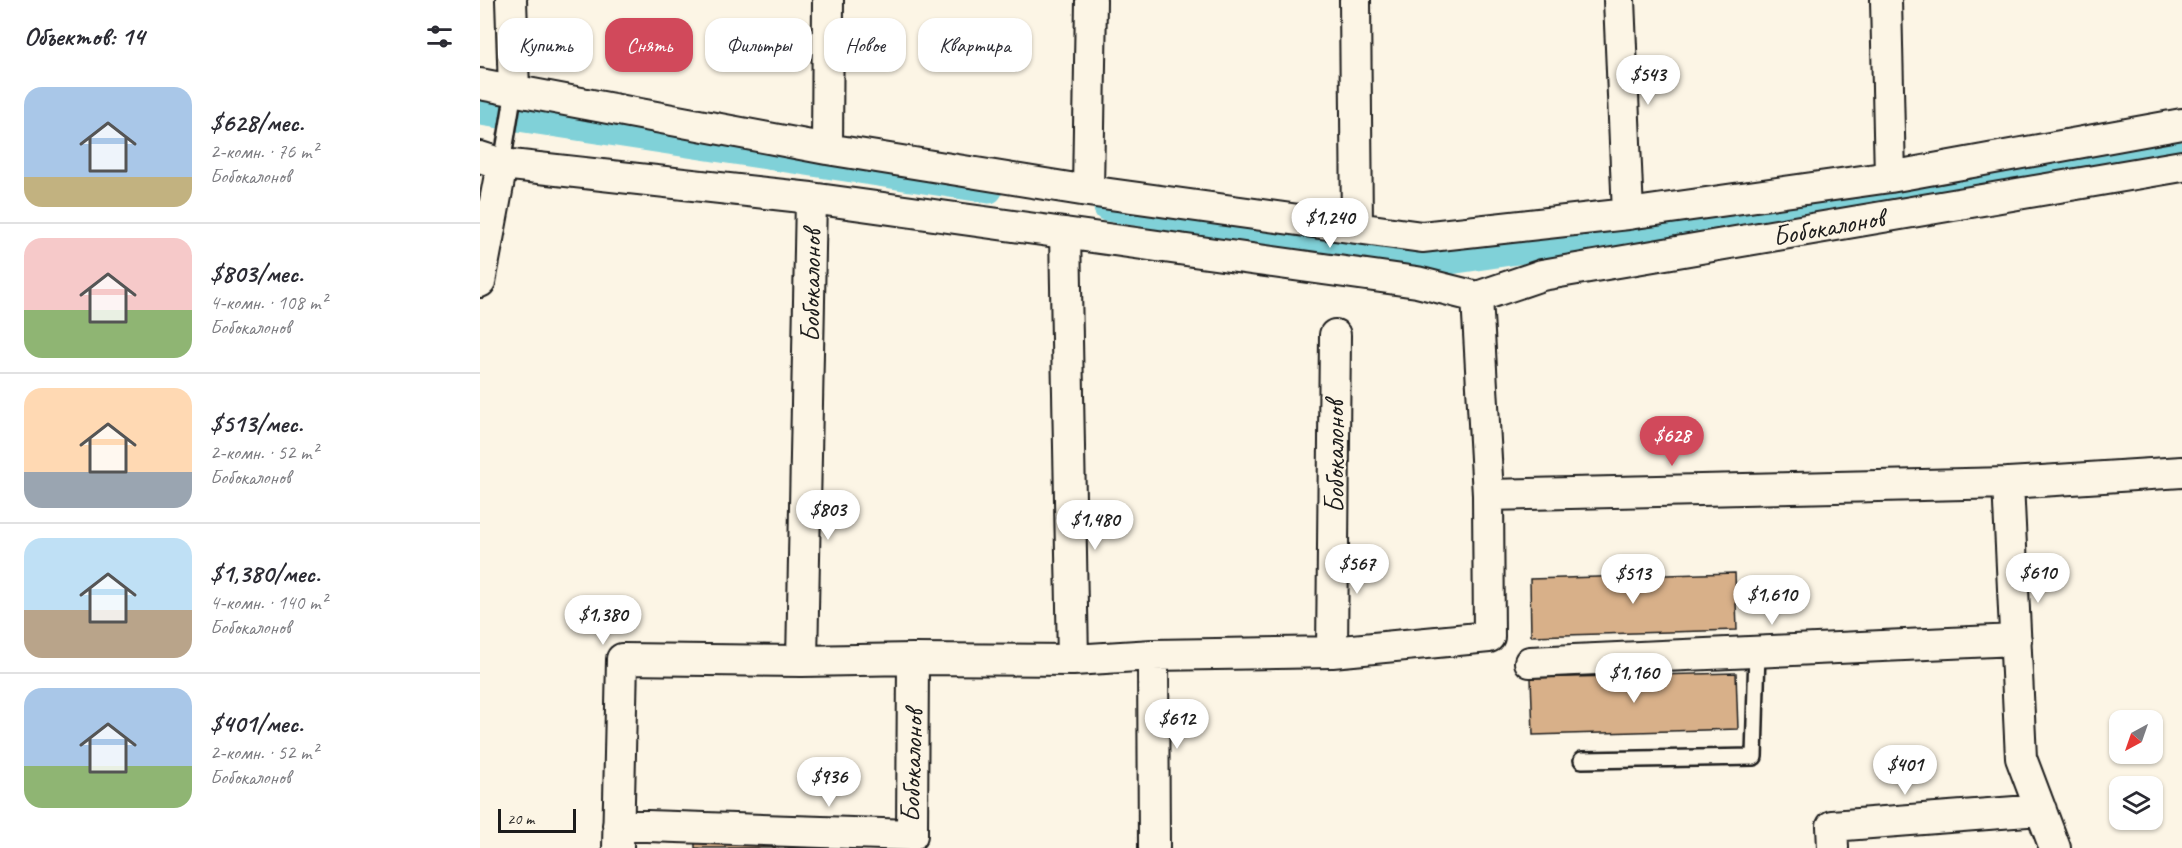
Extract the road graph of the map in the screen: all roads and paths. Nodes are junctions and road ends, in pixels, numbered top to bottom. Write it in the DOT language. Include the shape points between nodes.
graph roads {
  1 [pos="511,0"];
  2 [pos="828,0"];
  3 [pos="1090,0"];
  4 [pos="1355,0"];
  5 [pos="1619,0"];
  6 [pos="1886,0"];
  7 [pos="480,84"];
  8 [pos="514,90"];
  9 [pos="2182,124"];
  10 [pos="828,149"];
  11 [pos="491,160"];
  12 [pos="2182,166"];
  13 [pos="1890,177"];
  14 [pos="1088,191"];
  15 [pos="811,198"];
  16 [pos="1628,214"];
  17 [pos="1357,228"];
  18 [pos="1065,233"];
  19 [pos="480,282"];
  20 [pos="1477,297"];
  21 [pos="1335,335"];
  22 [pos="2182,472"];
  23 [pos="2008,483"];
  24 [pos="1488,495"];
  25 [pos="2016,640"];
  26 [pos="1757,651"];
  27 [pos="1332,652"];
  28 [pos="1153,655"];
  29 [pos="913,659"];
  30 [pos="1073,660"];
  31 [pos="802,662"];
  32 [pos="1530,662"];
  33 [pos="1582,759"];
  34 [pos="2041,810"];
  35 [pos="618,836"];
  36 [pos="1154,848"];
  37 [pos="1833,848"];
  38 [pos="2055,848"];
  1 -- 8 [label="street"];
  2 -- 10 [label="street"];
  3 -- 14 [label="street"];
  4 -- 17 [label="street"];
  5 -- 16 [label="street"];
  6 -- 13 [label="street"];
  7 -- 8 [label="street"];
  8 -- 10 [label="street"];
  8 -- 11 [label="lane"];
  9 -- 13 [label="street"];
  10 -- 14 [label="street"];
  11 -- 15 [label="street, Бобокалонов"];
  11 -- 19 [label="street"];
  12 -- 20 [label="street, Бобокалонов" via="1542,275"];
  13 -- 16 [label="street"];
  14 -- 17 [label="street"];
  15 -- 18 [label="street, Бобокалонов"];
  15 -- 31 [label="street, Бобокалонов"];
  16 -- 17 [label="street" via="1422,237"];
  18 -- 20 [label="street, Бобокалонов" via="1417,282"];
  18 -- 30 [label="street"];
  20 -- 24 [label="street, Бобокалонов"];
  21 -- 27 [label="street, Бобокалонов"];
  22 -- 23 [label="street"];
  23 -- 24 [label="street"];
  23 -- 25 [label="street"];
  24 -- 27 [label="street, Бобокалонов" via="1489,637"];
  25 -- 26 [label="street"];
  25 -- 34 [label="street" via="2021,758"];
  26 -- 32 [label="street"];
  26 -- 33 [label="lane" via="1754,756"];
  27 -- 28 [label="street, Бобокалонов"];
  28 -- 30 [label="street, Бобокалонов"];
  28 -- 36 [label="street"];
  29 -- 30 [label="street, Бобокалонов"];
  29 -- 31 [label="street, Бобокалонов"];
  29 -- 35 [label="street, Бобокалонов" via="912,835"];
  31 -- 35 [label="street, Бобокалонов" via="622,659"];
  34 -- 37 [label="street" via="1832,826"];
  34 -- 38 [label="street"];
}
